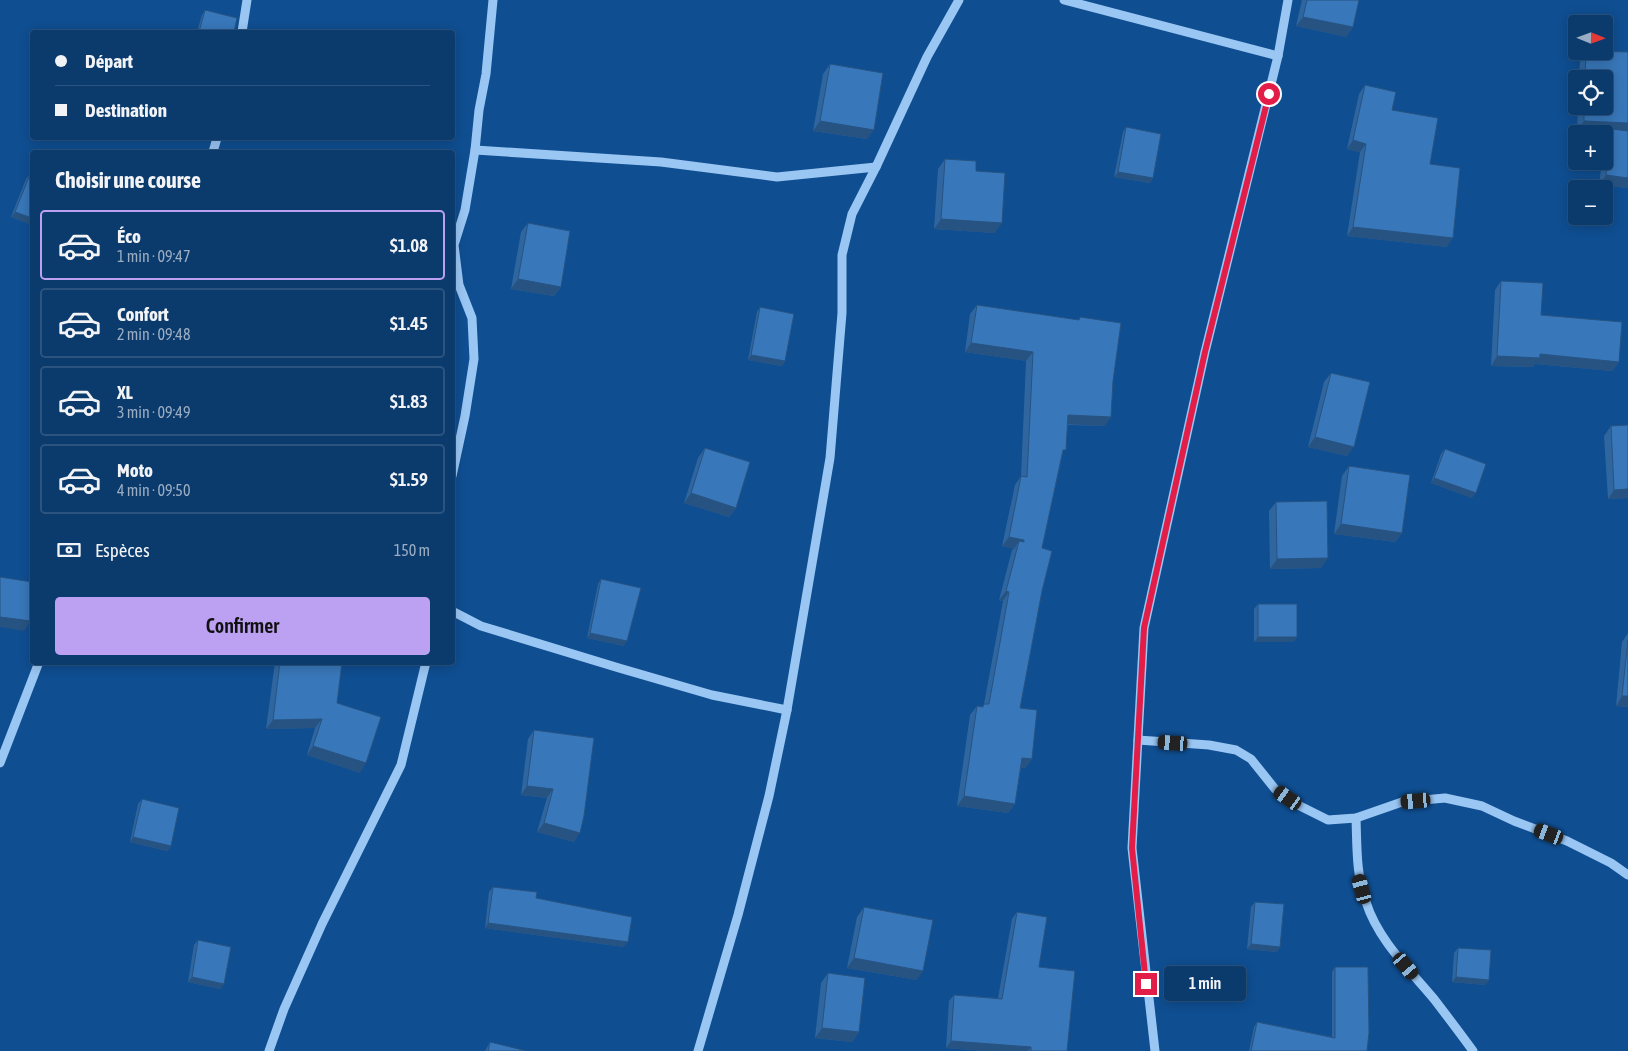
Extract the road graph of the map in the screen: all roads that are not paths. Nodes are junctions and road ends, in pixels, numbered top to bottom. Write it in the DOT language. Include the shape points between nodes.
graph roads {
  1 [pos="247,0"];
  2 [pos="493,0"];
  3 [pos="959,0"];
  4 [pos="1064,0"];
  5 [pos="1288,0"];
  6 [pos="242,30"];
  7 [pos="1278,56"];
  8 [pos="476,150"];
  9 [pos="876,167"];
  10 [pos="455,242"];
  11 [pos="455,253"];
  12 [pos="455,462"];
  13 [pos="455,613"];
  14 [pos="38,665"];
  15 [pos="425,665"];
  16 [pos="787,710"];
  17 [pos="1138,740"];
  18 [pos="0,763"];
  19 [pos="1356,818"];
  20 [pos="1628,875"];
  21 [pos="269,1051"];
  22 [pos="698,1051"];
  23 [pos="1155,1051"];
  24 [pos="1473,1051"];
  1 -- 6 [label="street"];
  2 -- 8 [label="street"];
  3 -- 9 [label="street" via="927,57"];
  4 -- 7 [label="street"];
  5 -- 7 [label="street"];
  7 -- 17 [label="street" via="1218,294 1144,628"];
  8 -- 9 [label="street" via="661,162 777,177"];
  8 -- 10 [label="street" via="465,210"];
  9 -- 16 [label="street" via="852,214 842,255 842,313 830,458"];
  11 -- 12 [label="street" via="459,285 472,318 474,359"];
  13 -- 16 [label="street" via="481,626 656,679 712,695"];
  14 -- 18 [label="street"];
  15 -- 21 [label="street" via="400,764 322,924"];
  16 -- 22 [label="street" via="769,796"];
  17 -- 19 [label="street" via="1236,750 1251,759 1275,789 1300,806 1328,820"];
  17 -- 23 [label="street" via="1132,848"];
  19 -- 20 [label="street" via="1402,802 1445,798 1482,806 1567,841"];
  19 -- 24 [label="street" via="1359,875 1366,903 1381,933"];
}
